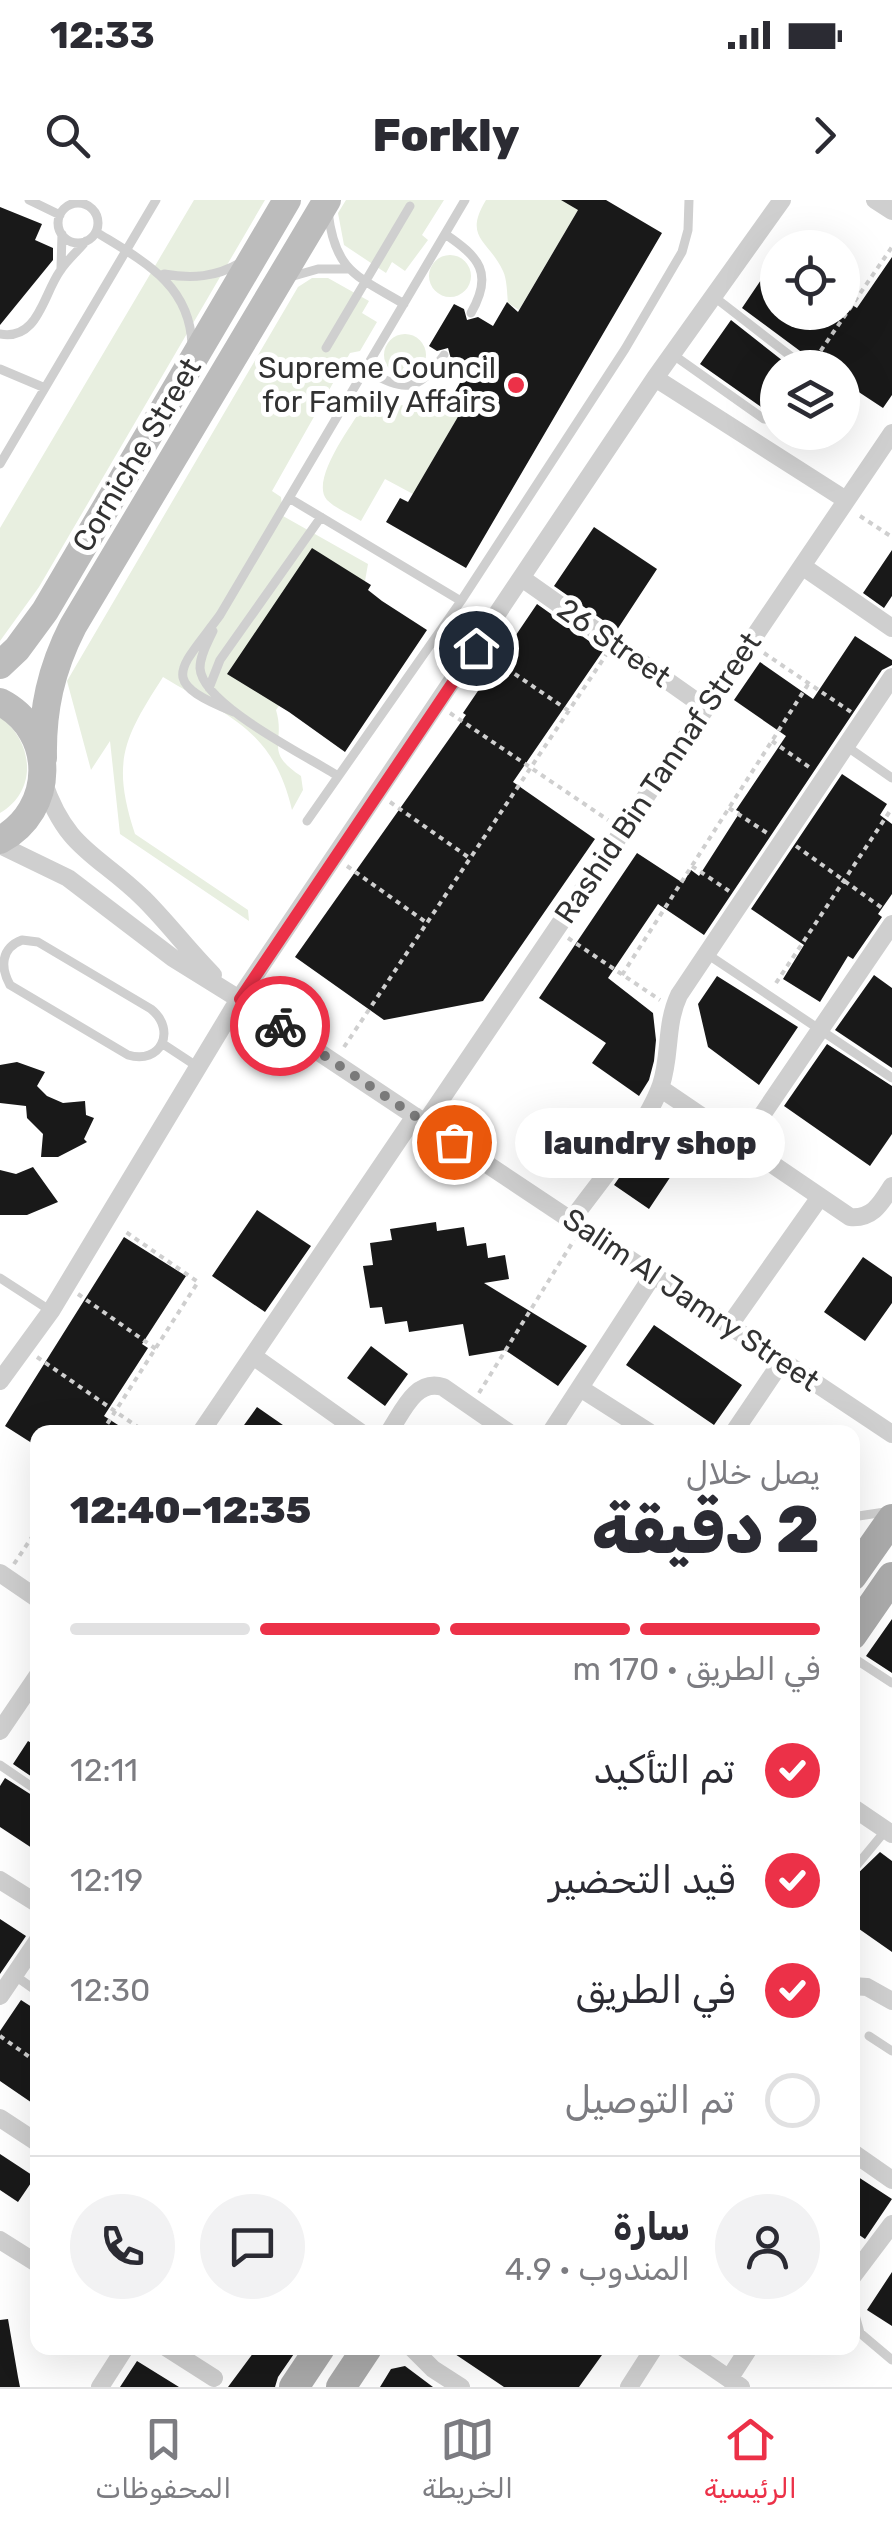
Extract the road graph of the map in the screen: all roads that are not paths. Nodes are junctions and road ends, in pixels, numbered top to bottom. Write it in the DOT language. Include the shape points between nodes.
graph roads {
  1 [pos="31,200"];
  2 [pos="156,200"];
  3 [pos="287,200"];
  4 [pos="328,200"];
  5 [pos="465,200"];
  6 [pos="782,200"];
  7 [pos="876,200"];
  8 [pos="87,202"];
  9 [pos="685,202"];
  10 [pos="410,206"];
  11 [pos="892,211"];
  12 [pos="60,215"];
  13 [pos="96,232"];
  14 [pos="62,234"];
  15 [pos="445,234"];
  16 [pos="86,242"];
  17 [pos="258,249"];
  18 [pos="126,251"];
  19 [pos="346,269"];
  20 [pos="60,271"];
  21 [pos="161,273"];
  22 [pos="366,281"];
  23 [pos="278,283"];
  24 [pos="713,296"];
  25 [pos="404,304"];
  26 [pos="471,313"];
  27 [pos="0,334"];
  28 [pos="326,348"];
  29 [pos="784,350"];
  30 [pos="672,354"];
  31 [pos="444,355"];
  32 [pos="190,364"];
  33 [pos="0,370"];
  34 [pos="365,370"];
  35 [pos="655,378"];
  36 [pos="45,388"];
  37 [pos="760,416"];
  38 [pos="891,435"];
  39 [pos="0,464"];
  40 [pos="289,498"];
  41 [pos="845,502"];
  42 [pos="320,517"];
  43 [pos="802,566"];
  44 [pos="523,578"];
  45 [pos="461,601"];
  46 [pos="220,615"];
  47 [pos="892,628"];
  48 [pos="0,665"];
  49 [pos="892,677"];
  50 [pos="208,691"];
  51 [pos="0,702"];
  52 [pos="706,708"];
  53 [pos="234,712"];
  54 [pos="846,746"];
  55 [pos="43,770"];
  56 [pos="338,776"];
  57 [pos="892,778"];
  58 [pos="307,820"];
  59 [pos="0,842"];
  60 [pos="892,924"];
  61 [pos="706,954"];
  62 [pos="240,999"];
  63 [pos="820,1030"];
  64 [pos="163,1044"];
  65 [pos="198,1068"];
  66 [pos="892,1078"];
  67 [pos="660,1088"];
  68 [pos="420,1120"];
  69 [pos="744,1143"];
  70 [pos="892,1186"];
  71 [pos="820,1197"];
  72 [pos="577,1224"];
  73 [pos="654,1275"];
  74 [pos="0,1278"];
  75 [pos="51,1311"];
  76 [pos="729,1326"];
  77 [pos="253,1356"];
  78 [pos="782,1361"];
  79 [pos="0,1381"];
  80 [pos="580,1388"];
  81 [pos="206,1425"];
  82 [pos="350,1425"];
  83 [pos="394,1425"];
  84 [pos="498,1425"];
  85 [pos="556,1425"];
  86 [pos="638,1425"];
  87 [pos="739,1425"];
  88 [pos="892,1434"];
  89 [pos="892,1510"];
  90 [pos="860,1516"];
  91 [pos="892,1519"];
  92 [pos="860,1565"];
  93 [pos="2,1575"];
  94 [pos="890,1584"];
  95 [pos="30,1594"];
  96 [pos="860,1624"];
  97 [pos="860,1662"];
  98 [pos="892,1683"];
  99 [pos="30,1687"];
  100 [pos="0,1732"];
  101 [pos="0,1765"];
  102 [pos="30,1786"];
  103 [pos="860,1812"];
  104 [pos="889,1832"];
  105 [pos="860,1863"];
  106 [pos="0,1880"];
  107 [pos="30,1899"];
  108 [pos="30,1952"];
  109 [pos="14,1975"];
  110 [pos="30,1986"];
  111 [pos="860,1987"];
  112 [pos="0,1996"];
  113 [pos="892,2001"];
  114 [pos="869,2036"];
  115 [pos="892,2051"];
  116 [pos="0,2118"];
  117 [pos="30,2137"];
  118 [pos="860,2158"];
  119 [pos="892,2180"];
  120 [pos="892,2224"];
  121 [pos="2,2247"];
  122 [pos="30,2259"];
  123 [pos="860,2266"];
  124 [pos="860,2333"];
  125 [pos="120,2355"];
  126 [pos="178,2355"];
  127 [pos="315,2355"];
  128 [pos="331,2355"];
  129 [pos="362,2355"];
  130 [pos="375,2355"];
  131 [pos="419,2355"];
  132 [pos="650,2355"];
  133 [pos="694,2355"];
  134 [pos="746,2355"];
  135 [pos="892,2360"];
  136 [pos="214,2378"];
  137 [pos="735,2383"];
  138 [pos="455,2385"];
  139 [pos="90,2387"];
  140 [pos="100,2387"];
  141 [pos="294,2387"];
  142 [pos="310,2387"];
  143 [pos="340,2387"];
  144 [pos="358,2387"];
  145 [pos="630,2387"];
  1 -- 12 [label="lane"];
  2 -- 18 [label="lane"];
  3 -- 17 [label="main road, Corniche Street"];
  4 -- 19 [label="lane" via="330,228"];
  4 -- 23 [label="main road, Corniche Street"];
  5 -- 15 [label="lane"];
  6 -- 24 [label="street"];
  7 -- 11 [label="street"];
  8 -- 12 [label="lane"];
  8 -- 13 [label="lane" via="98,219"];
  9 -- 45 [label="lane" via="686,242 677,263"];
  10 -- 22 [label="lane"];
  12 -- 14 [label="lane"];
  13 -- 16 [label="lane"];
  13 -- 18 [label="lane"];
  14 -- 16 [label="lane"];
  14 -- 20 [label="lane"];
  15 -- 25 [label="lane"];
  15 -- 26 [label="lane" via="473,255 482,272"];
  16 -- 20 [label="lane"];
  17 -- 21 [label="lane" via="213,274"];
  17 -- 32 [label="main road, Corniche Street"];
  18 -- 21 [label="lane"];
  18 -- 36 [label="lane"];
  19 -- 22 [label="lane"];
  19 -- 23 [label="lane"];
  20 -- 27 [label="lane" via="30,326"];
  21 -- 32 [label="lane" via="188,315"];
  22 -- 25 [label="lane"];
  22 -- 28 [label="lane"];
  23 -- 55 [label="main road, Corniche Street" via="60,650 45,703"];
  24 -- 29 [label="lane"];
  24 -- 30 [label="street"];
  25 -- 34 [label="lane"];
  30 -- 35 [label="street"];
  30 -- 37 [label="lane"];
  31 -- 34 [label="lane" via="426,380 411,386 395,386"];
  32 -- 48 [label="main road, Corniche Street" via="46,610"];
  33 -- 36 [label="lane"];
  34 -- 40 [label="lane"];
  35 -- 41 [label="street"];
  35 -- 44 [label="street"];
  36 -- 39 [label="lane"];
  38 -- 41 [label="street, Rashid Bin Tannaf Street"];
  40 -- 42 [label="lane"];
  40 -- 46 [label="lane"];
  41 -- 43 [label="street, Rashid Bin Tannaf Street"];
  42 -- 45 [label="lane"];
  42 -- 50 [label="lane" via="220,660"];
  43 -- 47 [label="street"];
  43 -- 52 [label="street, Rashid Bin Tannaf Street"];
  44 -- 52 [label="street, 26 Street"];
  44 -- 62 [label="street"];
  45 -- 56 [label="lane"];
  46 -- 50 [label="lane" via="200,668"];
  46 -- 53 [label="lane" via="184,665 183,681 192,694"];
  49 -- 54 [label="street"];
  50 -- 53 [label="lane"];
  51 -- 55 [label="main road" via="36,736"];
  52 -- 68 [label="street, Rashid Bin Tannaf Street"];
  53 -- 56 [label="lane"];
  54 -- 57 [label="lane"];
  54 -- 61 [label="street"];
  55 -- 59 [label="main road" via="38,801"];
  55 -- 62 [label="street, Salim Al Jamry Street" via="56,812 74,840 140,895"];
  56 -- 58 [label="lane"];
  59 -- 62 [label="street, Salim Al Jamry Street" via="68,878 173,958"];
  60 -- 63 [label="street"];
  61 -- 63 [label="lane"];
  61 -- 67 [label="street" via="672,1008"];
  62 -- 65 [label="street"];
  62 -- 68 [label="street, Salim Al Jamry Street"];
  63 -- 66 [label="lane"];
  63 -- 69 [label="street"];
  64 -- 64 [label="lane" via="159,1015 38,942 15,943 4,955 2,971 10,984 128,1056 152,1056"];
  64 -- 65 [label="lane"];
  65 -- 75 [label="street"];
  67 -- 69 [label="street"];
  67 -- 72 [label="street"];
  68 -- 72 [label="street, Salim Al Jamry Street"];
  68 -- 77 [label="street, Rashid Bin Tannaf Street"];
  69 -- 71 [label="street"];
  70 -- 71 [label="street" via="875,1211 859,1218"];
  71 -- 76 [label="street"];
  72 -- 73 [label="street, Salim Al Jamry Street"];
  73 -- 76 [label="street, Salim Al Jamry Street"];
  73 -- 80 [label="street"];
  74 -- 75 [label="lane"];
  75 -- 79 [label="street"];
  76 -- 78 [label="street, Salim Al Jamry Street"];
  77 -- 81 [label="street, Rashid Bin Tannaf Street"];
  77 -- 82 [label="street"];
  78 -- 87 [label="street"];
  78 -- 88 [label="street, Salim Al Jamry Street"];
  80 -- 85 [label="street"];
  80 -- 86 [label="street"];
  83 -- 84 [label="street" via="425,1386 443,1387"];
  89 -- 90 [label="lane"];
  91 -- 92 [label="main road"];
  93 -- 95 [label="street"];
  94 -- 96 [label="main road"];
  97 -- 98 [label="lane"];
  99 -- 100 [label="street"];
  101 -- 102 [label="lane"];
  103 -- 104 [label="street"];
  104 -- 105 [label="lane"];
  106 -- 107 [label="street"];
  108 -- 109 [label="street"];
  109 -- 110 [label="lane"];
  109 -- 112 [label="street"];
  111 -- 113 [label="street"];
  114 -- 115 [label="lane"];
  116 -- 117 [label="street"];
  118 -- 119 [label="street"];
  120 -- 123 [label="street"];
  121 -- 122 [label="street"];
  124 -- 135 [label="lane"];
  125 -- 139 [label="street"];
  125 -- 140 [label="street"];
  126 -- 136 [label="street"];
  127 -- 141 [label="main road"];
  128 -- 142 [label="main road"];
  129 -- 143 [label="main road"];
  130 -- 144 [label="main road"];
  131 -- 138 [label="street"];
  132 -- 145 [label="street"];
  133 -- 137 [label="street"];
  134 -- 137 [label="street"];
}
